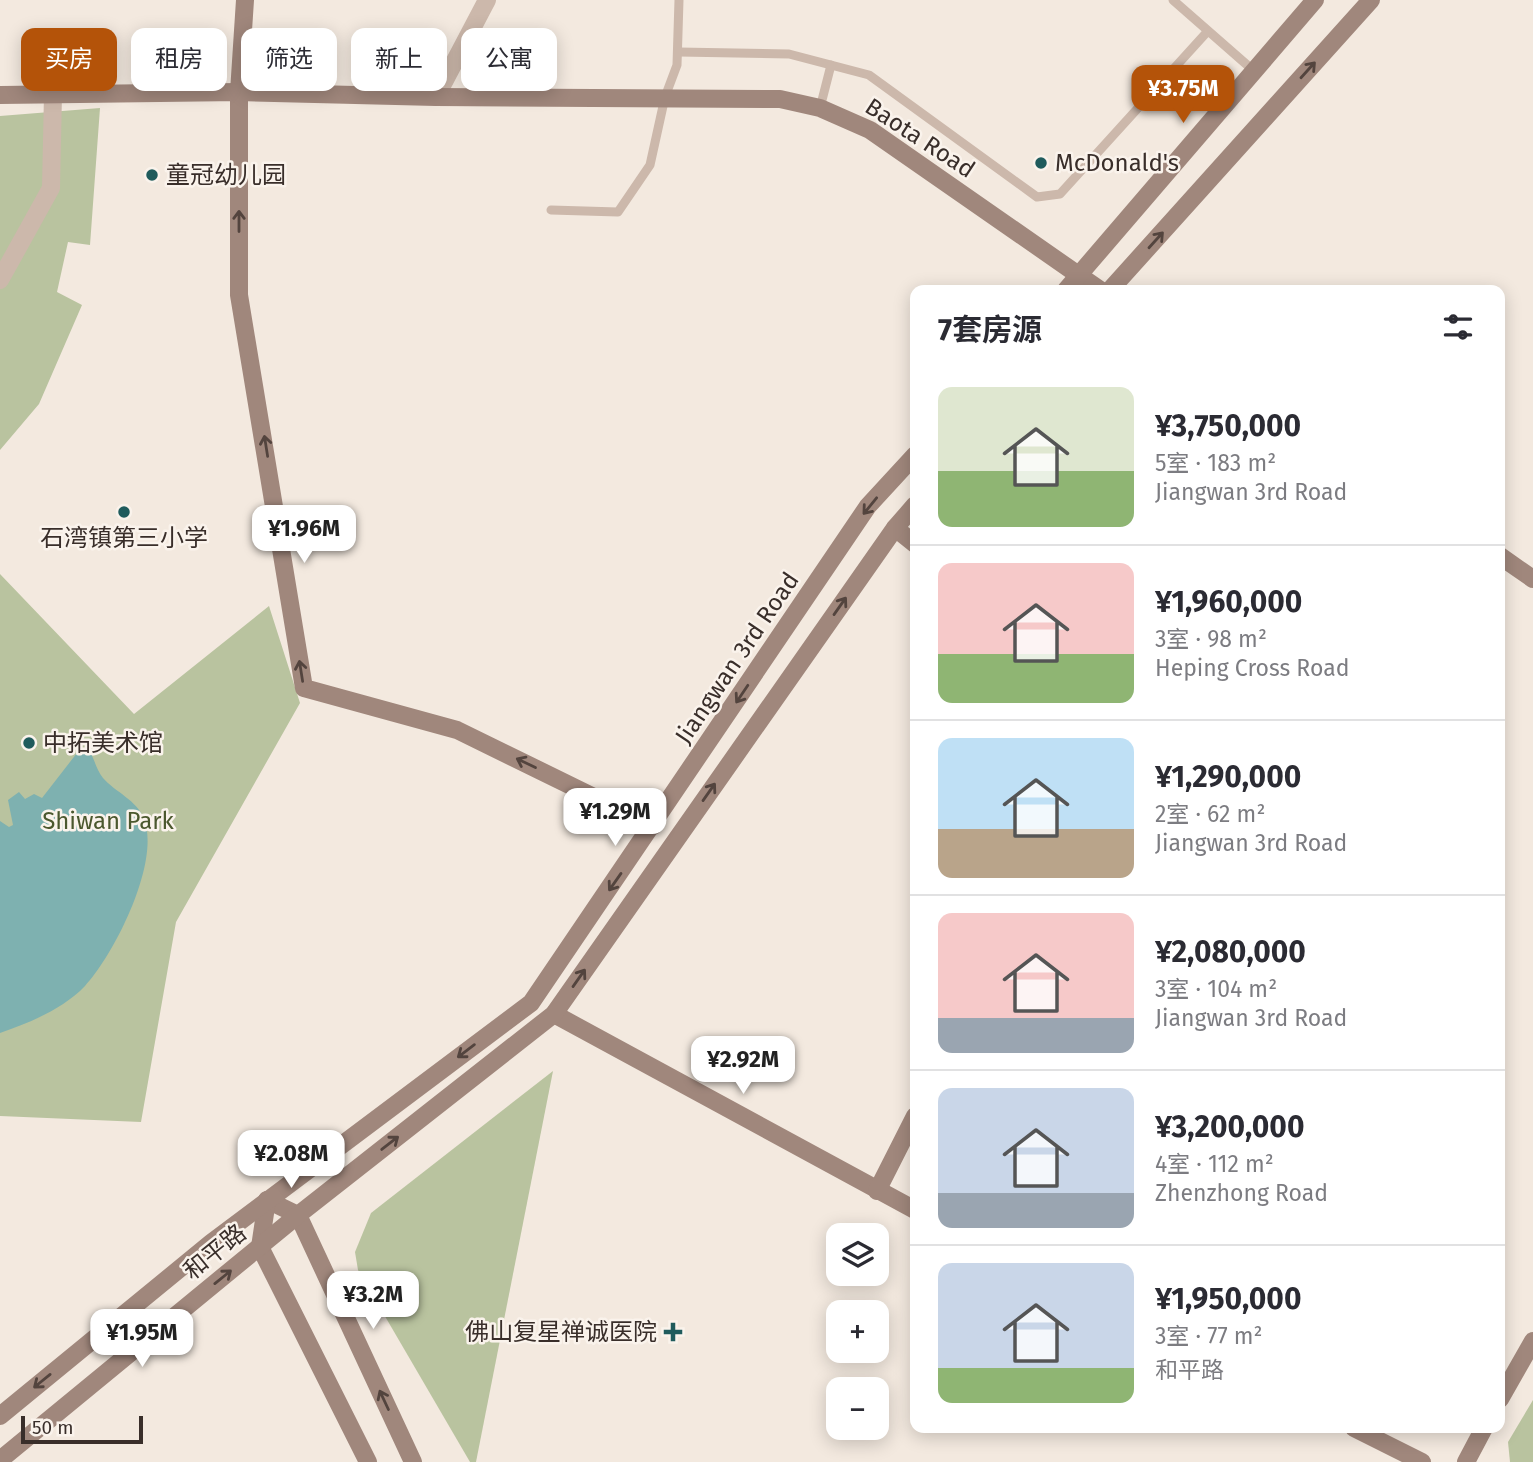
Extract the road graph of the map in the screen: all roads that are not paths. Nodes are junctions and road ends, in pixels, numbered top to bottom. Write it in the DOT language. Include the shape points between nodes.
graph roads {
  1 [pos="245,0"];
  2 [pos="487,0"];
  3 [pos="679,0"];
  4 [pos="1173,0"];
  5 [pos="1315,0"];
  6 [pos="1371,0"];
  7 [pos="1207,32"];
  8 [pos="679,52"];
  9 [pos="831,65"];
  10 [pos="1254,71"];
  11 [pos="239,92"];
  12 [pos="52,94"];
  13 [pos="0,95"];
  14 [pos="436,97"];
  15 [pos="664,97"];
  16 [pos="820,108"];
  17 [pos="551,210"];
  18 [pos="1080,275"];
  19 [pos="0,280"];
  20 [pos="1071,285"];
  21 [pos="1093,285"];
  22 [pos="1115,285"];
  23 [pos="910,460"];
  24 [pos="910,510"];
  25 [pos="895,527"];
  26 [pos="910,540"];
  27 [pos="1505,559"];
  28 [pos="1533,579"];
  29 [pos="653,826"];
  30 [pos="554,1014"];
  31 [pos="910,1126"];
  32 [pos="877,1191"];
  33 [pos="267,1200"];
  34 [pos="910,1208"];
  35 [pos="298,1215"];
  36 [pos="260,1247"];
  37 [pos="1533,1340"];
  38 [pos="1505,1390"];
  39 [pos="0,1416"];
  40 [pos="1364,1433"];
  41 [pos="1481,1433"];
  42 [pos="0,1460"];
  43 [pos="368,1462"];
  44 [pos="413,1462"];
  45 [pos="1422,1462"];
  46 [pos="1466,1462"];
  1 -- 11 [label="main road"];
  2 -- 14 [label="street"];
  3 -- 8 [label="lane"];
  4 -- 7 [label="lane"];
  5 -- 10 [label="main road"];
  22 -- 6 [label="main road, one-way"];
  7 -- 9 [label="lane" via="1060,194 1037,197 869,75"];
  7 -- 10 [label="lane"];
  8 -- 9 [label="lane" via="789,54"];
  8 -- 15 [label="lane"];
  9 -- 16 [label="lane"];
  10 -- 18 [label="main road"];
  11 -- 12 [label="main road, Baota Road"];
  11 -- 14 [label="main road, Baota Road"];
  29 -- 11 [label="main road, one-way" via="457,730 304,688 239,295"];
  12 -- 13 [label="main road, Baota Road"];
  12 -- 19 [label="street" via="51,188"];
  14 -- 15 [label="main road, Baota Road"];
  15 -- 16 [label="main road, Baota Road" via="780,99"];
  15 -- 17 [label="lane" via="650,165 618,212"];
  16 -- 18 [label="main road, Baota Road" via="870,130"];
  18 -- 20 [label="main road"];
  18 -- 21 [label="main road, Baota Road"];
  23 -- 29 [label="main road, Jiangwan 3rd Road, one-way" via="868,506"];
  24 -- 25 [label="main road"];
  25 -- 26 [label="main road"];
  30 -- 25 [label="main road, one-way"];
  27 -- 28 [label="main road"];
  29 -- 33 [label="main road, Jiangwan 3rd Road, one-way" via="531,1003"];
  30 -- 32 [label="main road"];
  35 -- 30 [label="main road, one-way"];
  31 -- 32 [label="main road"];
  32 -- 34 [label="main road"];
  33 -- 35 [label="main road"];
  33 -- 36 [label="main road"];
  33 -- 39 [label="main road, 和平路, one-way"];
  35 -- 36 [label="main road, 和平路"];
  44 -- 35 [label="main road, one-way"];
  42 -- 36 [label="main road, 和平路, one-way"];
  36 -- 43 [label="main road"];
  37 -- 38 [label="main road"];
  40 -- 45 [label="main road"];
  41 -- 46 [label="main road"];
}
